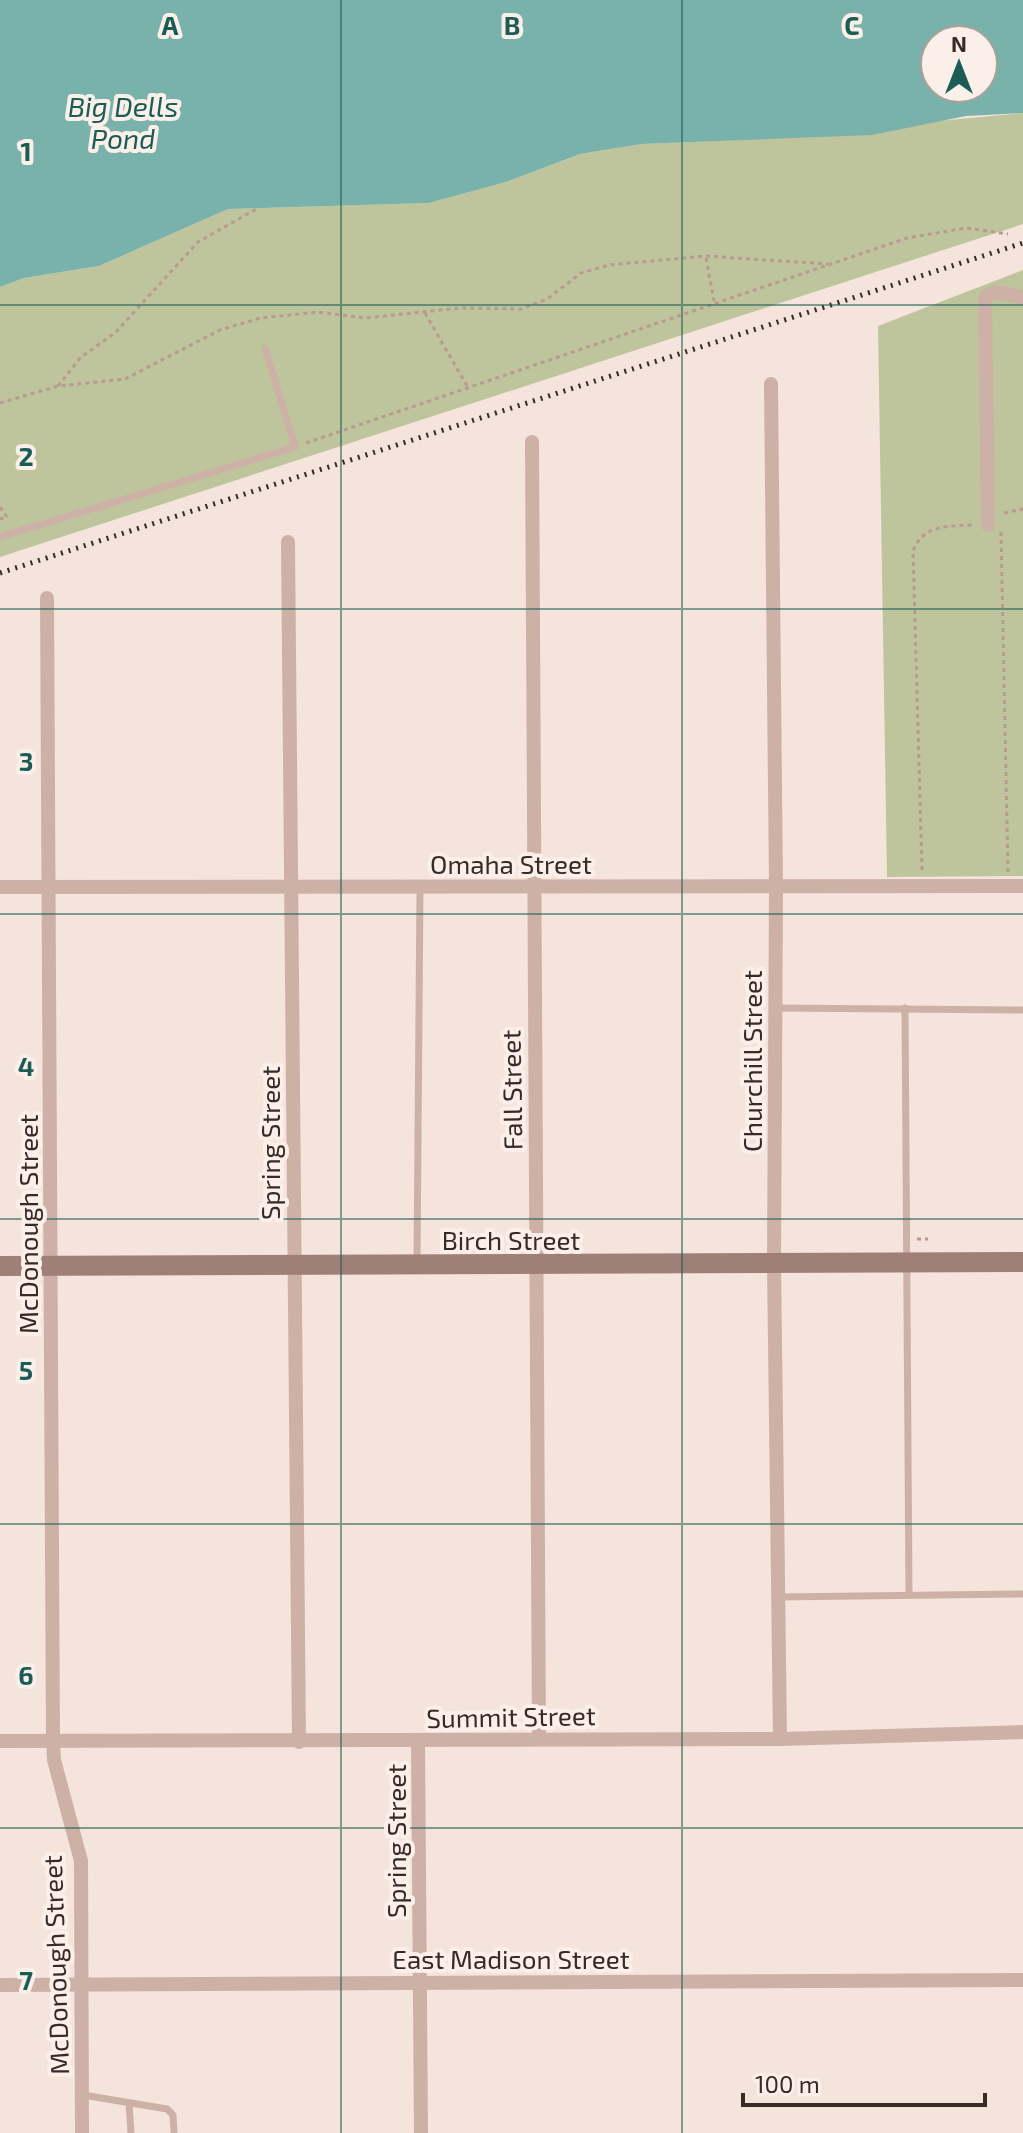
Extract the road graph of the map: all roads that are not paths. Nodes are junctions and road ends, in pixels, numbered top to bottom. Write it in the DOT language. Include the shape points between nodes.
graph roads {
  1 [pos="1023,297"];
  2 [pos="265,348"];
  3 [pos="771,384"];
  4 [pos="532,442"];
  5 [pos="995,525"];
  6 [pos="0,537"];
  7 [pos="288,542"];
  8 [pos="47,598"];
  9 [pos="533,886"];
  10 [pos="0,887"];
  11 [pos="47,887"];
  12 [pos="291,887"];
  13 [pos="420,887"];
  14 [pos="776,887"];
  15 [pos="1016,887"];
  16 [pos="776,1008"];
  17 [pos="905,1008"];
  18 [pos="1023,1010"];
  19 [pos="1023,1262"];
  20 [pos="774,1263"];
  21 [pos="906,1263"];
  22 [pos="294,1265"];
  23 [pos="417,1265"];
  24 [pos="537,1265"];
  25 [pos="0,1266"];
  26 [pos="51,1267"];
  27 [pos="1023,1594"];
  28 [pos="909,1595"];
  29 [pos="778,1597"];
  30 [pos="1023,1732"];
  31 [pos="539,1738"];
  32 [pos="780,1739"];
  33 [pos="0,1741"];
  34 [pos="53,1741"];
  35 [pos="418,1741"];
  36 [pos="299,1742"];
  37 [pos="1023,1980"];
  38 [pos="419,1983"];
  39 [pos="0,1985"];
  40 [pos="83,1986"];
  41 [pos="83,2095"];
  42 [pos="129,2103"];
  43 [pos="82,2133"];
  44 [pos="131,2133"];
  45 [pos="174,2133"];
  46 [pos="421,2133"];
  1 -- 5 [label="street" via="995,292 985,297"];
  2 -- 6 [label="lane" via="295,447"];
  3 -- 14 [label="street, Churchill Street"];
  4 -- 9 [label="street, Fall Street"];
  7 -- 12 [label="street, Spring Street"];
  8 -- 11 [label="street, McDonough Street"];
  9 -- 13 [label="street, Omaha Street"];
  9 -- 14 [label="street, Omaha Street"];
  9 -- 24 [label="street, Fall Street"];
  10 -- 11 [label="street, Omaha Street"];
  11 -- 12 [label="street, Omaha Street"];
  11 -- 26 [label="street, McDonough Street"];
  12 -- 13 [label="street, Omaha Street"];
  12 -- 22 [label="street, Spring Street"];
  13 -- 23 [label="lane"];
  14 -- 15 [label="street, Omaha Street"];
  14 -- 16 [label="street, Churchill Street"];
  16 -- 17 [label="lane"];
  16 -- 20 [label="street, Churchill Street"];
  17 -- 18 [label="lane"];
  17 -- 21 [label="lane"];
  19 -- 21 [label="main road, Birch Street"];
  20 -- 21 [label="main road, Birch Street"];
  20 -- 24 [label="main road, Birch Street"];
  20 -- 29 [label="street, Churchill Street"];
  21 -- 28 [label="lane"];
  22 -- 23 [label="main road, Birch Street"];
  22 -- 26 [label="main road, Birch Street"];
  22 -- 36 [label="street, Spring Street"];
  23 -- 24 [label="main road, Birch Street"];
  24 -- 31 [label="street, Fall Street"];
  25 -- 26 [label="main road, Birch Street"];
  26 -- 34 [label="street, McDonough Street"];
  27 -- 28 [label="lane"];
  28 -- 29 [label="lane"];
  29 -- 32 [label="street, Churchill Street"];
  30 -- 32 [label="street, Summit Street"];
  31 -- 32 [label="street, Summit Street"];
  31 -- 35 [label="street, Summit Street"];
  33 -- 34 [label="street, Summit Street"];
  34 -- 36 [label="street, Summit Street"];
  34 -- 40 [label="street, McDonough Street" via="81,1861"];
  35 -- 36 [label="street, Summit Street"];
  35 -- 38 [label="street, Spring Street"];
  37 -- 38 [label="street, East Madison Street"];
  38 -- 40 [label="street, East Madison Street"];
  38 -- 46 [label="street, Spring Street"];
  39 -- 40 [label="street, East Madison Street"];
  40 -- 41 [label="street, McDonough Street"];
  41 -- 42 [label="lane"];
  41 -- 43 [label="street, McDonough Street"];
  42 -- 44 [label="lane"];
  42 -- 45 [label="lane" via="167,2109 173,2115"];
}
